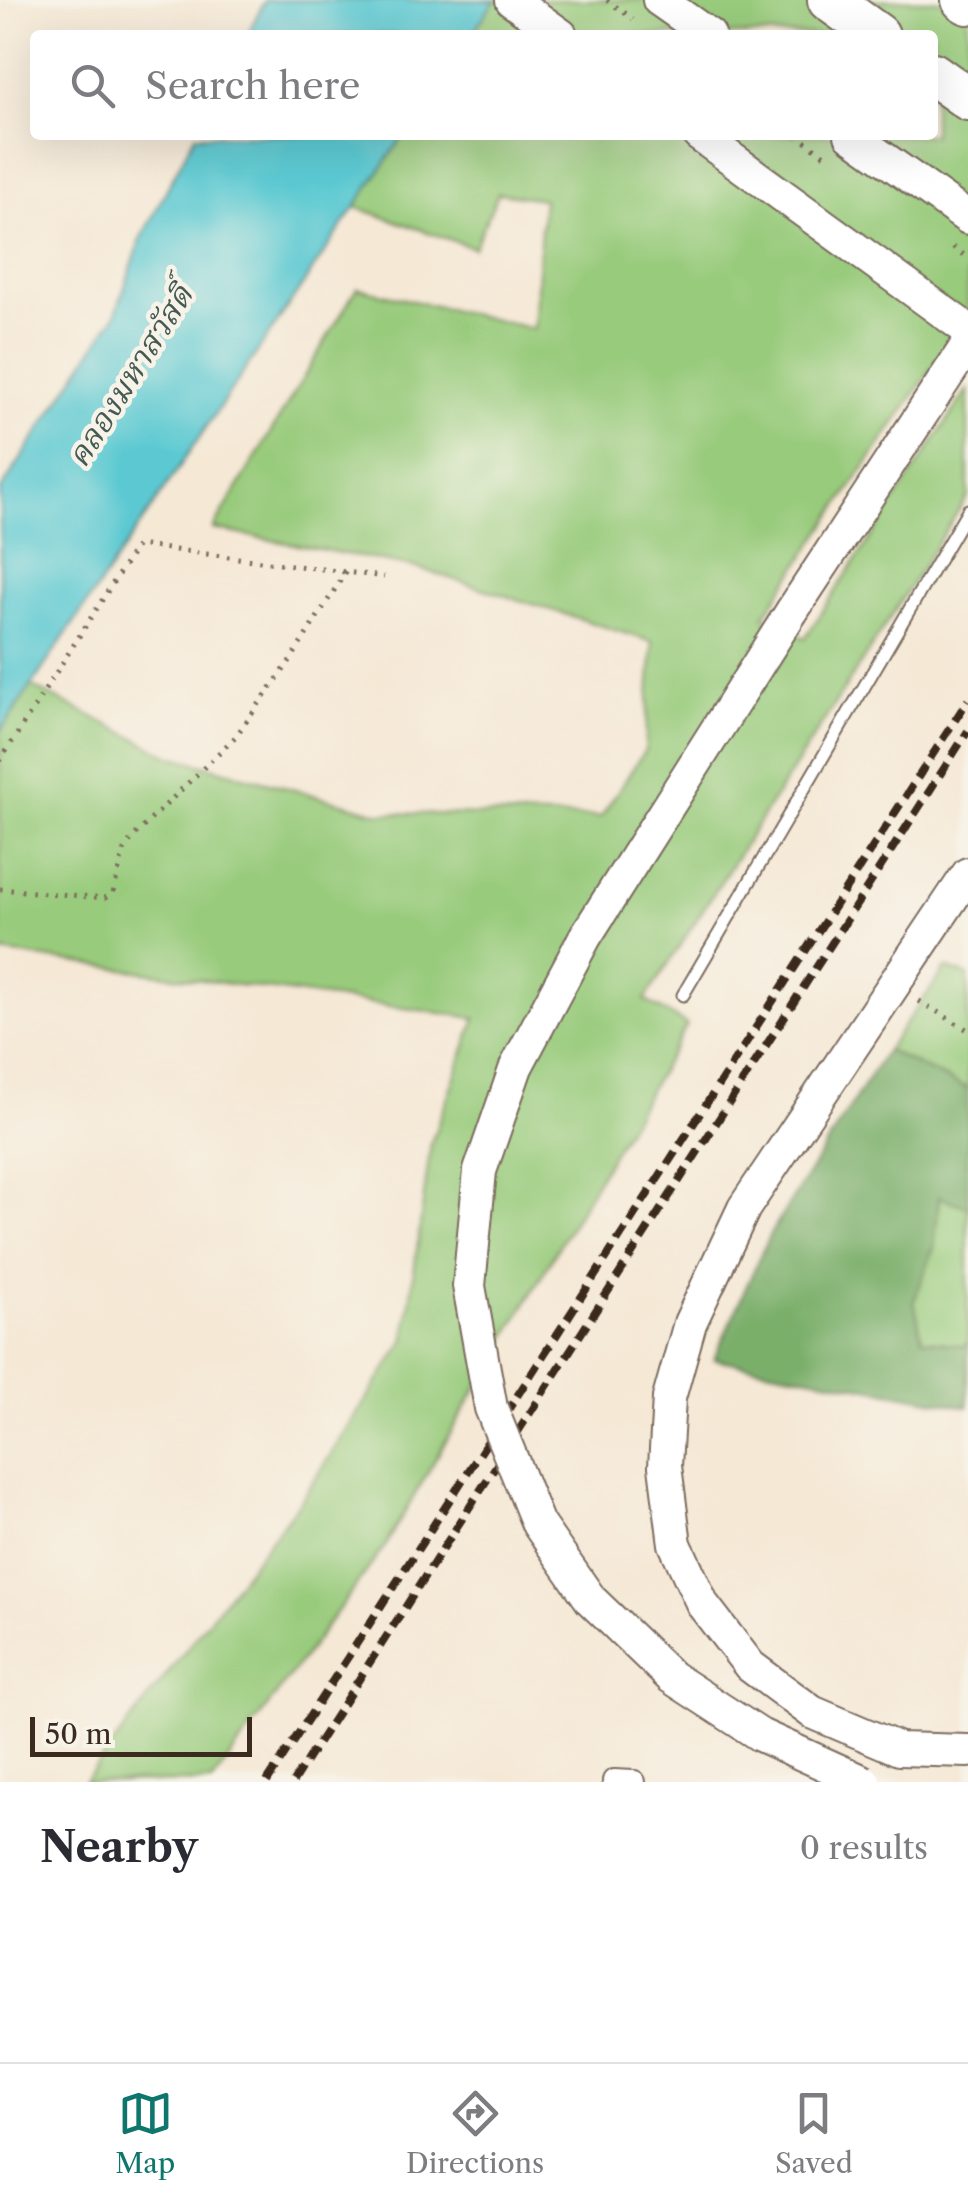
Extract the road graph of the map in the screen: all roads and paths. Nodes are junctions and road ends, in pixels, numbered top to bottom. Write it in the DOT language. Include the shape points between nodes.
graph roads {
  1 [pos="512,0"];
  2 [pos="659,0"];
  3 [pos="829,0"];
  4 [pos="554,30"];
  5 [pos="702,30"];
  6 [pos="871,30"];
  7 [pos="938,78"];
  8 [pos="968,100"];
  9 [pos="706,140"];
  10 [pos="858,140"];
  11 [pos="968,218"];
  12 [pos="968,330"];
  13 [pos="968,344"];
  14 [pos="968,510"];
  15 [pos="348,570"];
  16 [pos="384,577"];
  17 [pos="0,760"];
  18 [pos="968,874"];
  19 [pos="0,890"];
  20 [pos="893,985"];
  21 [pos="683,995"];
  22 [pos="968,1030"];
  23 [pos="968,1751"];
  24 [pos="614,1781"];
  25 [pos="634,1782"];
  26 [pos="864,1782"];
  1 -- 4 [label="main road"];
  2 -- 5 [label="main road"];
  3 -- 6 [label="highway"];
  7 -- 8 [label="highway"];
  9 -- 12 [label="main road"];
  10 -- 11 [label="main road"];
  13 -- 26 [label="main road, bridge" via="585,937 516,1067 480,1171 469,1286 490,1408 538,1524 591,1600 670,1677 760,1735"];
  14 -- 21 [label="lane"];
  15 -- 16 [label="path"];
  15 -- 17 [label="path" via="137,545"];
  15 -- 19 [label="path" via="235,737 132,838 113,893 105,898"];
  18 -- 20 [label="main road"];
  20 -- 22 [label="path"];
  20 -- 23 [label="main road" via="744,1208 690,1323 670,1398 664,1466 674,1544 703,1605 750,1666 812,1712 899,1749"];
  24 -- 25 [label="street"];
}
